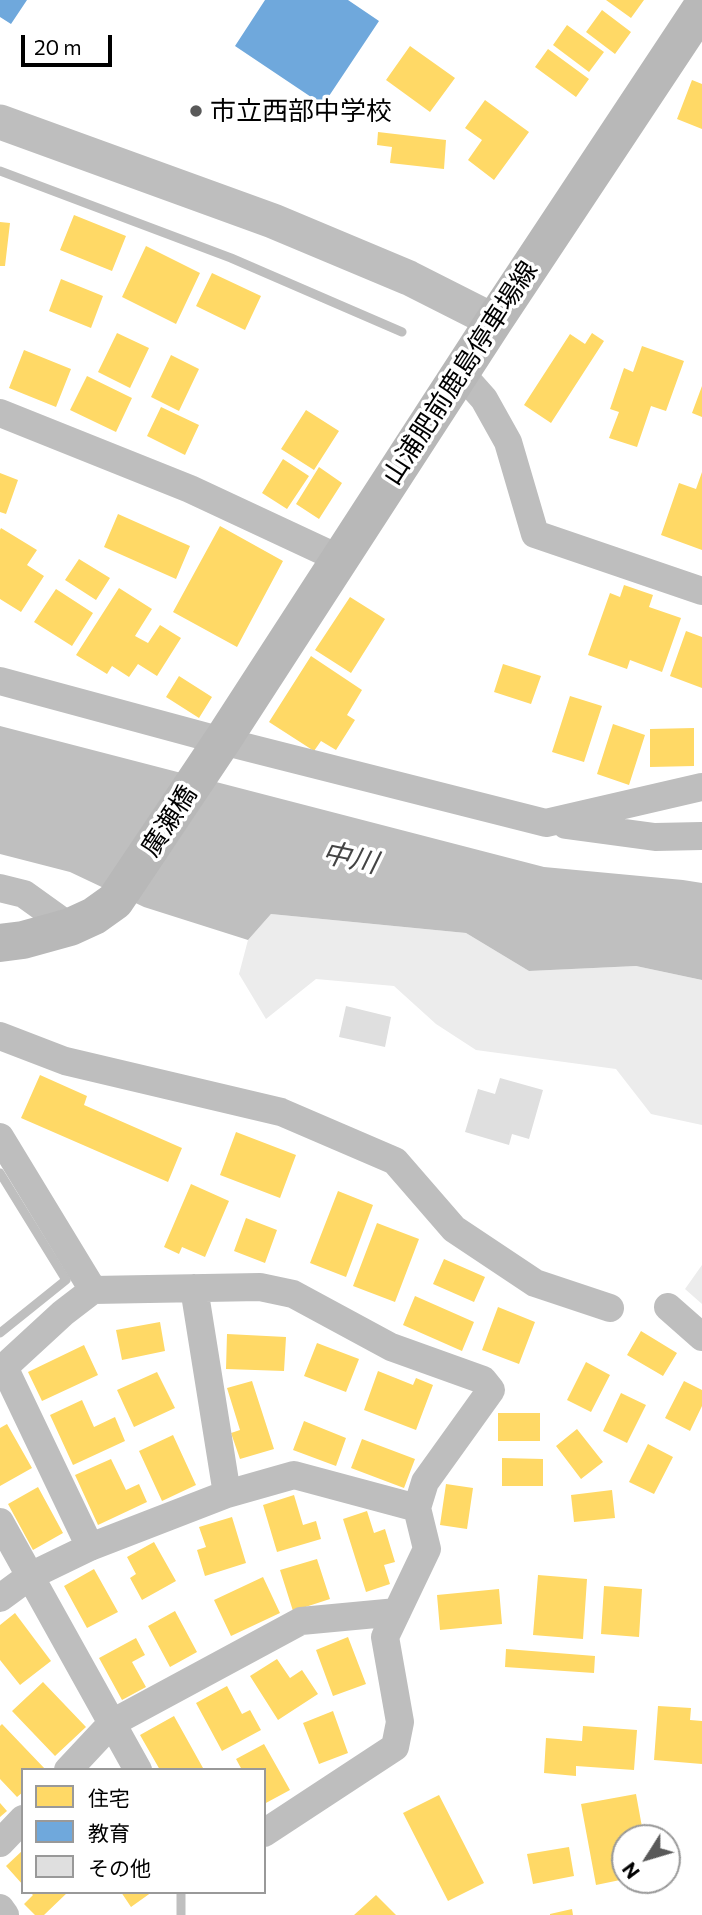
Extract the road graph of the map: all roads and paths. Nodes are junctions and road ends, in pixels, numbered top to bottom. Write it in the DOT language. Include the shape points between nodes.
graph roads {
  1 [pos="696,27"];
  2 [pos="0,122"];
  3 [pos="494,321"];
  4 [pos="460,372"];
  5 [pos="0,413"];
  6 [pos="340,559"];
  7 [pos="702,591"];
  8 [pos="0,681"];
  9 [pos="222,741"];
  10 [pos="702,787"];
  11 [pos="546,823"];
  12 [pos="702,836"];
  13 [pos="0,888"];
  14 [pos="69,927"];
  15 [pos="0,943"];
  16 [pos="0,1036"];
  17 [pos="0,1137"];
  18 [pos="194,1289"];
  19 [pos="93,1290"];
  20 [pos="668,1307"];
  21 [pos="610,1308"];
  22 [pos="702,1337"];
  23 [pos="2,1369"];
  24 [pos="227,1494"];
  25 [pos="417,1508"];
  26 [pos="0,1522"];
  27 [pos="90,1547"];
  28 [pos="30,1576"];
  29 [pos="0,1598"];
  30 [pos="397,1612"];
  31 [pos="112,1723"];
  32 [pos="70,1768"];
  33 [pos="137,1768"];
  34 [pos="21,1821"];
  35 [pos="266,1832"];
  36 [pos="0,1843"];
  37 [pos="0,1908"];
  38 [pos="5,1915"];
  1 -- 3 [label="main road, 山浦肥前鹿島停車場線"];
  2 -- 3 [label="street" via="273,221 408,278"];
  3 -- 4 [label="main road, 山浦肥前鹿島停車場線"];
  4 -- 6 [label="main road, 山浦肥前鹿島停車場線"];
  4 -- 7 [label="street" via="484,399 508,442 535,534"];
  5 -- 6 [label="street" via="190,489"];
  6 -- 9 [label="main road, 山浦肥前鹿島停車場線"];
  8 -- 9 [label="street"];
  9 -- 11 [label="street"];
  9 -- 14 [label="main road, 廣瀬橋" via="115,901"];
  10 -- 11 [label="street"];
  11 -- 12 [label="street" via="655,838"];
  13 -- 14 [label="street" via="24,894"];
  14 -- 15 [label="main road"];
  16 -- 21 [label="street" via="65,1061 281,1112 395,1161 454,1229 535,1283"];
  17 -- 19 [label="street"];
  18 -- 19 [label="street"];
  18 -- 24 [label="street"];
  18 -- 25 [label="street" via="260,1287 293,1294 391,1347 482,1380 491,1390 425,1482"];
  19 -- 23 [label="street"];
  20 -- 22 [label="street"];
  23 -- 27 [label="street"];
  24 -- 25 [label="street" via="294,1475"];
  24 -- 27 [label="street"];
  25 -- 30 [label="street" via="427,1549"];
  26 -- 28 [label="street"];
  27 -- 28 [label="street"];
  28 -- 29 [label="street"];
  28 -- 31 [label="street"];
  30 -- 31 [label="street" via="301,1621"];
  30 -- 35 [label="street" via="385,1637 400,1722 394,1747"];
  31 -- 32 [label="street"];
  31 -- 33 [label="street"];
  34 -- 36 [label="street"];
  37 -- 38 [label="street"];
}
